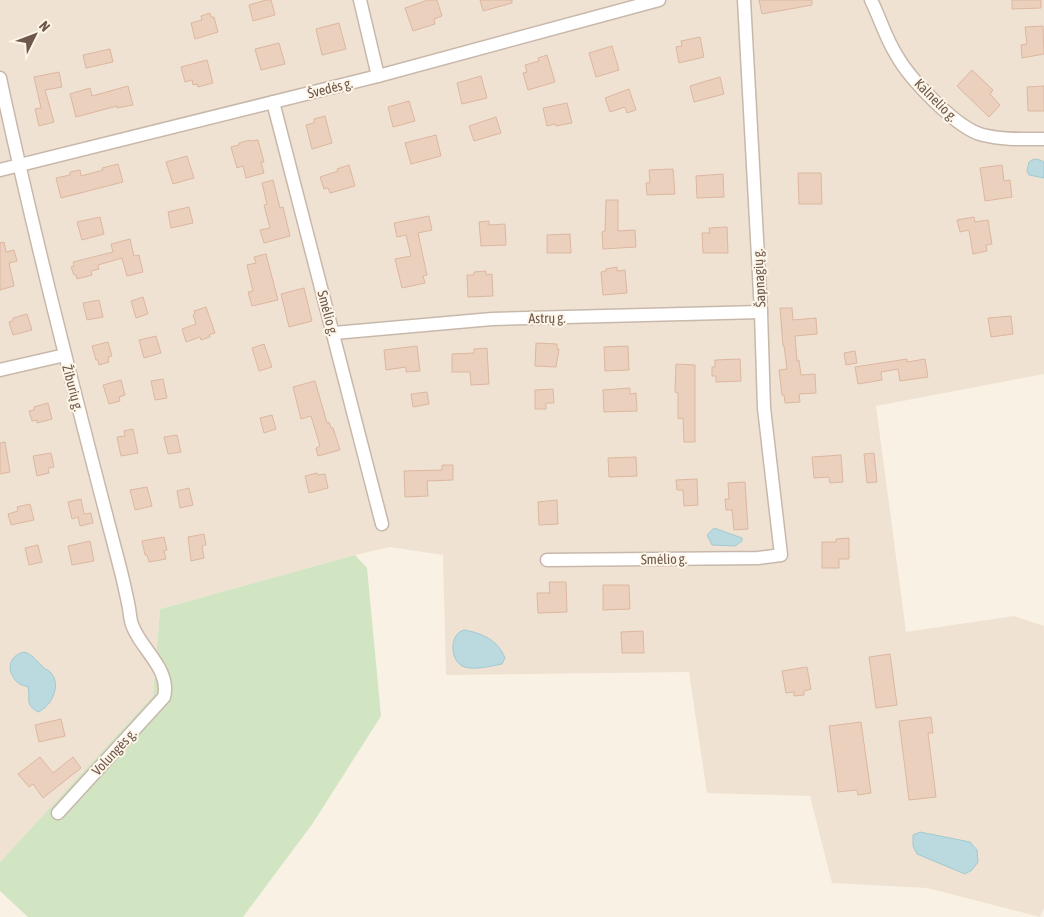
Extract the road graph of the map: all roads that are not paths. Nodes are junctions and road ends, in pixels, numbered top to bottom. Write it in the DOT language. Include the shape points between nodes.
graph roads {
  1 [pos="360,0"];
  2 [pos="659,0"];
  3 [pos="744,0"];
  4 [pos="871,0"];
  5 [pos="378,76"];
  6 [pos="0,78"];
  7 [pos="273,102"];
  8 [pos="1044,139"];
  9 [pos="19,165"];
  10 [pos="0,170"];
  11 [pos="761,312"];
  12 [pos="334,334"];
  13 [pos="65,355"];
  14 [pos="0,370"];
  15 [pos="382,524"];
  16 [pos="781,555"];
  17 [pos="547,560"];
  18 [pos="166,689"];
  19 [pos="58,813"];
  1 -- 5 [label="street"];
  2 -- 5 [label="street, Švedės g."];
  3 -- 11 [label="street, Šapnagių g."];
  4 -- 8 [label="street, Kalnelio g." via="896,56 966,129 1007,139"];
  5 -- 7 [label="street, Švedės g."];
  6 -- 9 [label="street, Žiburių g."];
  7 -- 9 [label="street, Švedės g."];
  7 -- 12 [label="street, Smėlio g."];
  9 -- 10 [label="street, Švedės g."];
  9 -- 13 [label="street, Žiburių g."];
  11 -- 12 [label="street, Astrų g." via="492,319"];
  11 -- 16 [label="street, Šapnagių g." via="765,414"];
  12 -- 15 [label="street, Smėlio g."];
  13 -- 14 [label="street"];
  13 -- 18 [label="street, Žiburių g." via="123,578 132,626 160,670"];
  16 -- 17 [label="street, Smėlio g." via="758,558"];
  18 -- 19 [label="street, Volungės g." via="164,697"];
}
